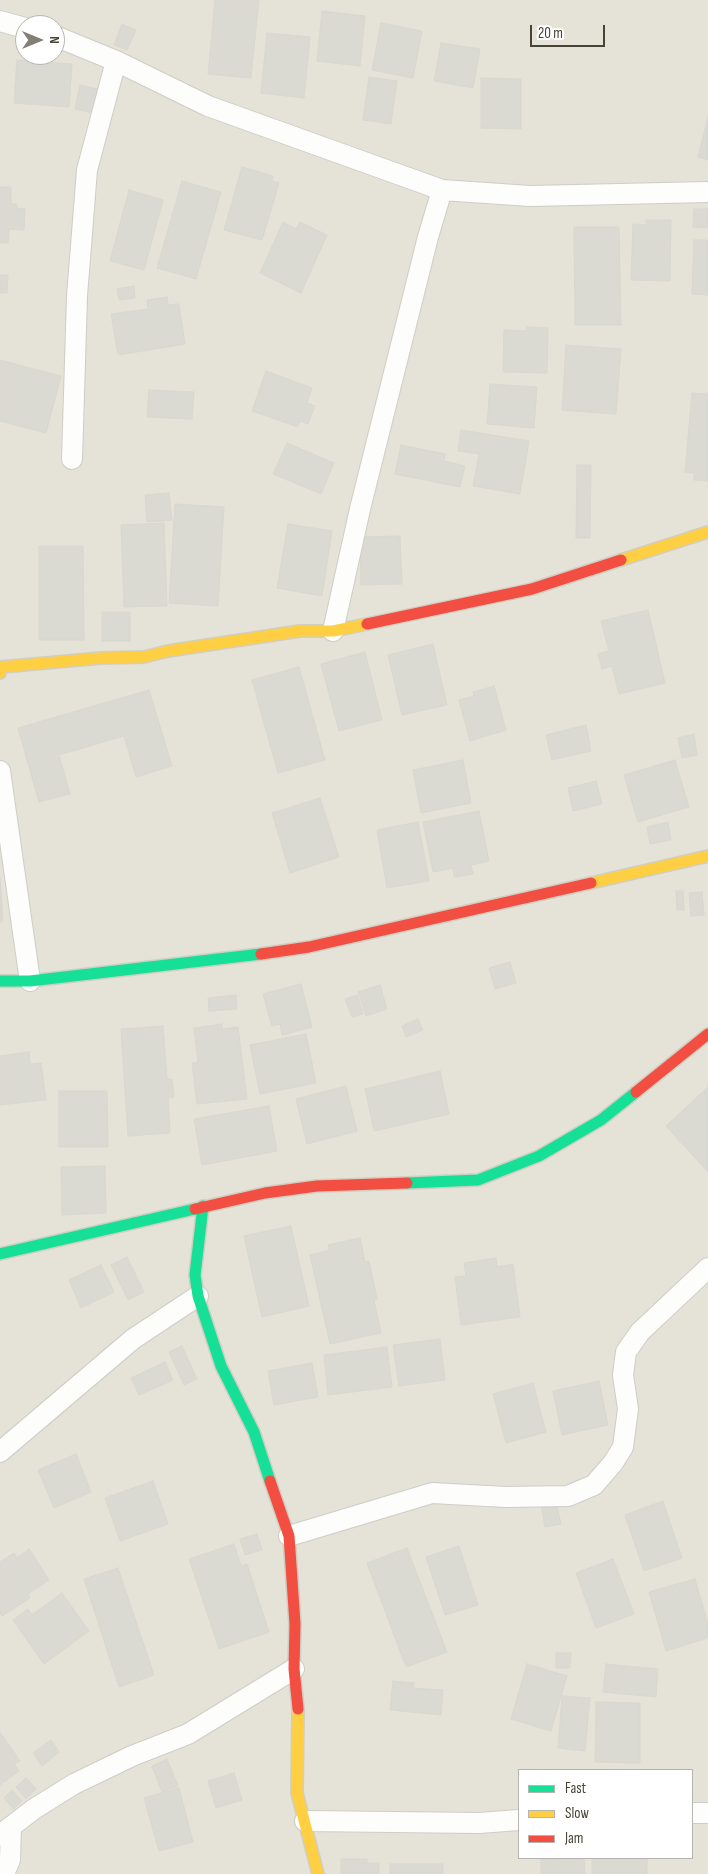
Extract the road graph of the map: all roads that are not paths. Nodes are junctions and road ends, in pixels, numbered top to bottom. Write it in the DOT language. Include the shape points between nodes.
graph roads {
  1 [pos="0,21"];
  2 [pos="15,25"];
  3 [pos="65,40"];
  4 [pos="116,61"];
  5 [pos="442,190"];
  6 [pos="708,192"];
  7 [pos="72,459"];
  8 [pos="708,532"];
  9 [pos="333,630"];
  10 [pos="0,667"];
  11 [pos="0,673"];
  12 [pos="0,771"];
  13 [pos="708,856"];
  14 [pos="0,980"];
  15 [pos="30,981"];
  16 [pos="708,1034"];
  17 [pos="203,1206"];
  18 [pos="0,1254"];
  19 [pos="708,1268"];
  20 [pos="198,1296"];
  21 [pos="0,1452"];
  22 [pos="289,1536"];
  23 [pos="294,1669"];
  24 [pos="693,1813"];
  25 [pos="708,1813"];
  26 [pos="518,1820"];
  27 [pos="305,1821"];
  28 [pos="6,1831"];
  29 [pos="4,1874"];
  30 [pos="318,1874"];
  1 -- 2 [label="street"];
  3 -- 4 [label="street"];
  4 -- 5 [label="street" via="208,106"];
  4 -- 7 [label="street" via="87,170 77,296"];
  5 -- 6 [label="street" via="530,196"];
  5 -- 9 [label="street" via="360,508"];
  8 -- 9 [label="street" via="532,589"];
  9 -- 10 [label="street" via="300,631 144,657"];
  10 -- 11 [label="street"];
  12 -- 15 [label="street"];
  13 -- 15 [label="street" via="309,947"];
  14 -- 15 [label="street"];
  16 -- 17 [label="street" via="600,1120 539,1156 478,1180 317,1186"];
  17 -- 18 [label="street"];
  17 -- 20 [label="street" via="195,1275"];
  19 -- 22 [label="street" via="640,1332 626,1352 623,1375 628,1409 623,1447 594,1484 568,1496 432,1493"];
  20 -- 21 [label="street" via="133,1339"];
  20 -- 22 [label="street" via="221,1366 254,1432"];
  22 -- 23 [label="street" via="295,1624"];
  23 -- 27 [label="street" via="298,1706 297,1793"];
  23 -- 28 [label="street" via="188,1734 74,1784"];
  24 -- 25 [label="street"];
  26 -- 27 [label="street" via="479,1823"];
  27 -- 30 [label="street"];
  28 -- 29 [label="street" via="10,1860"];
}
